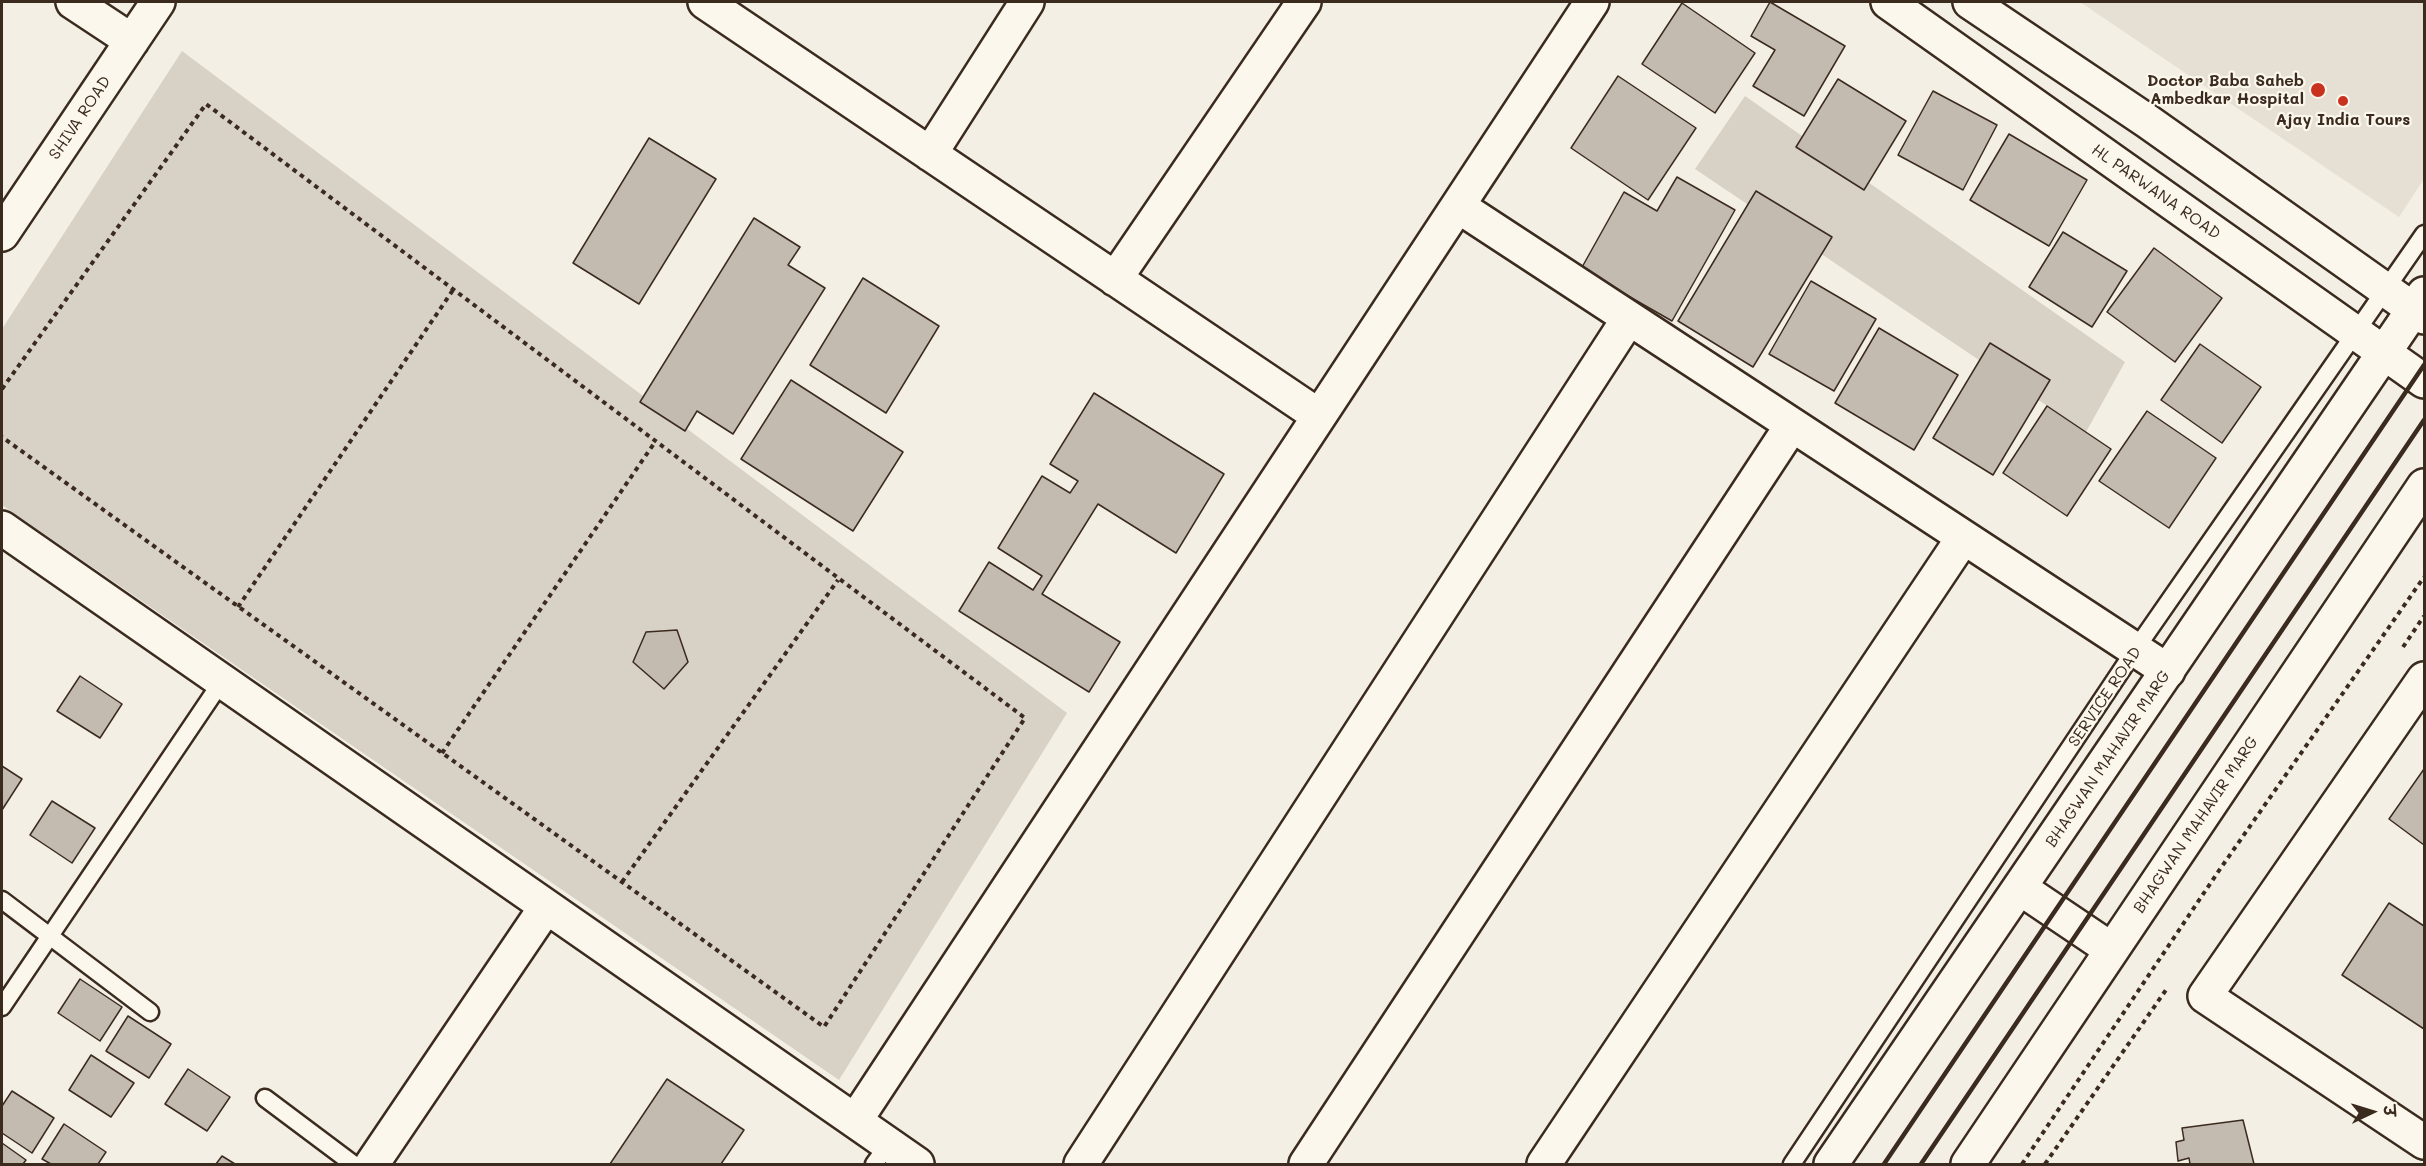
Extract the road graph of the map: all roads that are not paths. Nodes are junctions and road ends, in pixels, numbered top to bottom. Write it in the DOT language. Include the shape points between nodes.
graph roads {
  1 [pos="73,2"];
  2 [pos="158,2"];
  3 [pos="705,2"];
  4 [pos="1027,2"];
  5 [pos="1304,2"];
  6 [pos="1592,2"];
  7 [pos="1888,2"];
  8 [pos="1970,2"];
  9 [pos="740,11"];
  10 [pos="132,40"];
  11 [pos="930,154"];
  12 [pos="1458,206"];
  13 [pos="2,234"];
  14 [pos="2424,234"];
  15 [pos="1115,279"];
  16 [pos="2387,290"];
  17 [pos="2421,307"];
  18 [pos="1629,318"];
  19 [pos="2356,334"];
  20 [pos="2384,354"];
  21 [pos="2424,381"];
  22 [pos="1319,417"];
  23 [pos="1792,425"];
  24 [pos="2424,486"];
  25 [pos="2,528"];
  26 [pos="1963,537"];
  27 [pos="2135,651"];
  28 [pos="2168,671"];
  29 [pos="2424,679"];
  30 [pos="222,681"];
  31 [pos="2020,888"];
  32 [pos="2,900"];
  33 [pos="546,907"];
  34 [pos="49,936"];
  35 [pos="2112,950"];
  36 [pos="2,1007"];
  37 [pos="150,1012"];
  38 [pos="266,1098"];
  39 [pos="855,1121"];
  40 [pos="2424,1142"];
  41 [pos="881,1154"];
  42 [pos="353,1164"];
  43 [pos="372,1164"];
  44 [pos="917,1164"];
  45 [pos="1081,1164"];
  46 [pos="1306,1164"];
  47 [pos="1544,1164"];
  48 [pos="1792,1164"];
  49 [pos="1831,1164"];
  50 [pos="1968,1164"];
  1 -- 10 [label="street"];
  2 -- 10 [label="street, SHIVA ROAD"];
  3 -- 9 [label="street"];
  4 -- 11 [label="street"];
  5 -- 15 [label="street"];
  6 -- 12 [label="street"];
  7 -- 19 [label="street, HL PARWANA ROAD"];
  8 -- 16 [label="street"];
  9 -- 11 [label="street"];
  10 -- 13 [label="street, SHIVA ROAD"];
  11 -- 15 [label="street"];
  12 -- 18 [label="street"];
  12 -- 22 [label="street"];
  14 -- 16 [label="lane, SERVICE ROAD"];
  15 -- 22 [label="street"];
  16 -- 17 [label="street"];
  16 -- 19 [label="lane, SERVICE ROAD"];
  17 -- 20 [label="street"];
  18 -- 23 [label="street"];
  18 -- 45 [label="street"];
  19 -- 20 [label="street, HL PARWANA ROAD"];
  19 -- 27 [label="lane, SERVICE ROAD"];
  20 -- 21 [label="street, HL PARWANA ROAD"];
  20 -- 28 [label="street, BHAGWAN MAHAVIR MARG"];
  22 -- 39 [label="street"];
  23 -- 26 [label="street"];
  23 -- 46 [label="street"];
  24 -- 35 [label="street, BHAGWAN MAHAVIR MARG"];
  25 -- 30 [label="street"];
  26 -- 27 [label="street"];
  26 -- 47 [label="street"];
  27 -- 28 [label="street"];
  27 -- 48 [label="lane, SERVICE ROAD"];
  28 -- 31 [label="street, BHAGWAN MAHAVIR MARG"];
  29 -- 40 [label="street" via="2205,996"];
  30 -- 33 [label="street"];
  30 -- 34 [label="lane"];
  31 -- 35 [label="street"];
  31 -- 49 [label="street, BHAGWAN MAHAVIR MARG"];
  32 -- 34 [label="lane"];
  33 -- 39 [label="street"];
  33 -- 43 [label="street"];
  34 -- 36 [label="lane"];
  34 -- 37 [label="lane"];
  35 -- 50 [label="street, BHAGWAN MAHAVIR MARG"];
  38 -- 42 [label="lane"];
  39 -- 41 [label="street"];
  41 -- 44 [label="street"];
}
